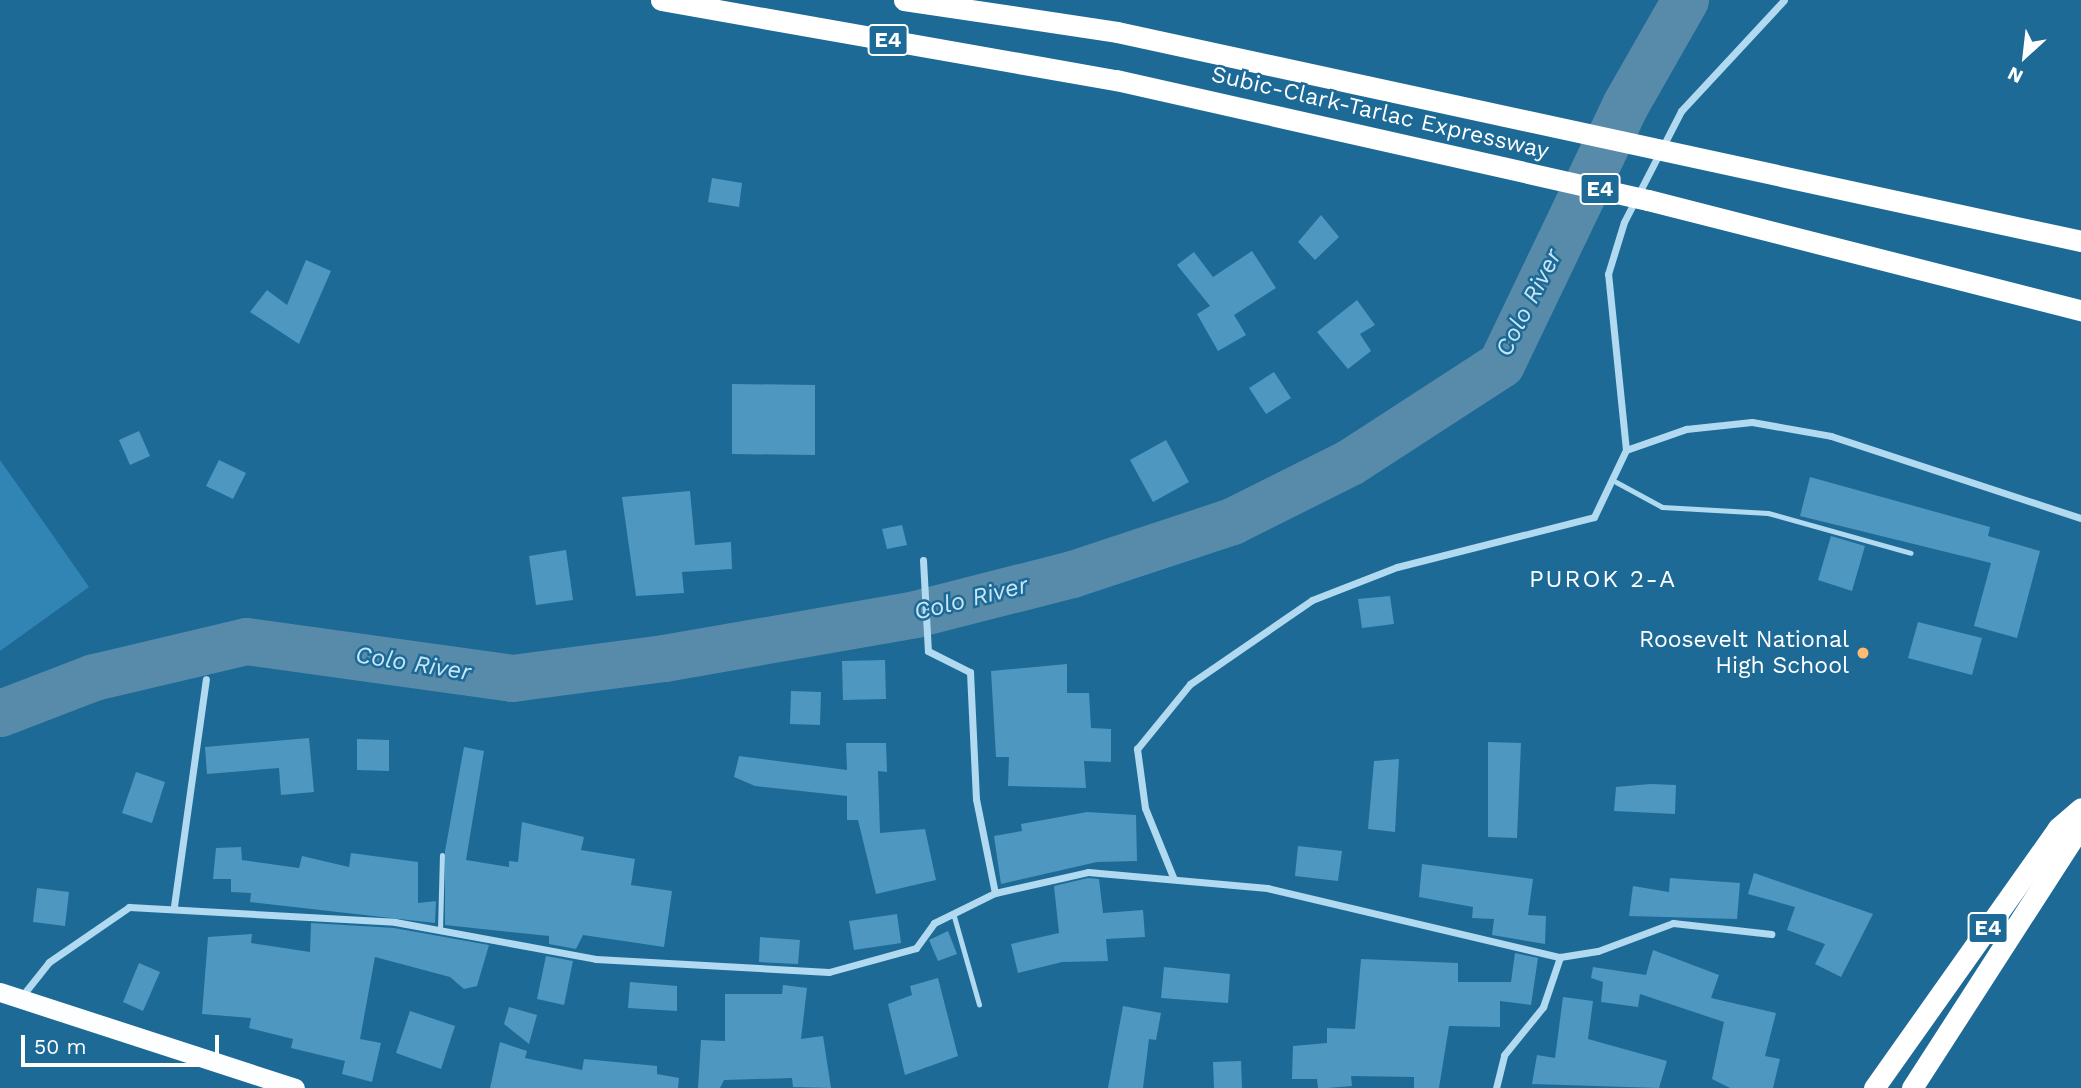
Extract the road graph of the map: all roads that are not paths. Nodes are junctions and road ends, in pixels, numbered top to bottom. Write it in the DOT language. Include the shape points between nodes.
graph roads {
  1 [pos="661,0"];
  2 [pos="904,0"];
  3 [pos="1784,0"];
  4 [pos="2081,241"];
  5 [pos="2081,310"];
  6 [pos="1626,450"];
  7 [pos="1616,482"];
  8 [pos="2081,518"];
  9 [pos="1911,553"];
  10 [pos="923,560"];
  11 [pos="206,679"];
  12 [pos="2080,809"];
  13 [pos="442,855"];
  14 [pos="1173,877"];
  15 [pos="995,893"];
  16 [pos="174,906"];
  17 [pos="953,913"];
  18 [pos="440,930"];
  19 [pos="1771,934"];
  20 [pos="1560,957"];
  21 [pos="0,992"];
  22 [pos="19,999"];
  23 [pos="979,1004"];
  24 [pos="295,1088"];
  25 [pos="1496,1088"];
  26 [pos="1874,1088"];
  27 [pos="1912,1088"];
  1 -- 5 [label="highway, Subic-Clark-Tarlac Expressway / E4, bridge" via="1116,80 1648,200"];
  2 -- 4 [label="highway, Subic-Clark-Tarlac Expressway / E4, bridge" via="1117,32"];
  3 -- 6 [label="street" via="1681,111 1624,222 1608,274"];
  6 -- 7 [label="street"];
  6 -- 8 [label="street" via="1686,429 1752,422 1831,436"];
  7 -- 9 [label="lane" via="1662,507 1768,513"];
  7 -- 14 [label="street" via="1594,517 1397,567 1312,600 1190,684 1137,748 1145,808"];
  10 -- 15 [label="street" via="928,651 970,672 976,799"];
  11 -- 16 [label="street"];
  12 -- 26 [label="highway, E4" via="2058,828"];
  12 -- 27 [label="highway, E4" via="2073,838"];
  13 -- 18 [label="lane"];
  14 -- 15 [label="street" via="1088,872"];
  14 -- 20 [label="street" via="1372,909 1520,953"];
  15 -- 17 [label="street"];
  16 -- 18 [label="street"];
  16 -- 22 [label="street" via="129,907 48,962"];
  17 -- 18 [label="street" via="934,923 916,948 829,972 596,959"];
  17 -- 23 [label="lane"];
  19 -- 20 [label="street" via="1673,923"];
  20 -- 25 [label="street" via="1543,1007 1504,1055"];
  21 -- 22 [label="highway"];
  22 -- 24 [label="highway"];
}
